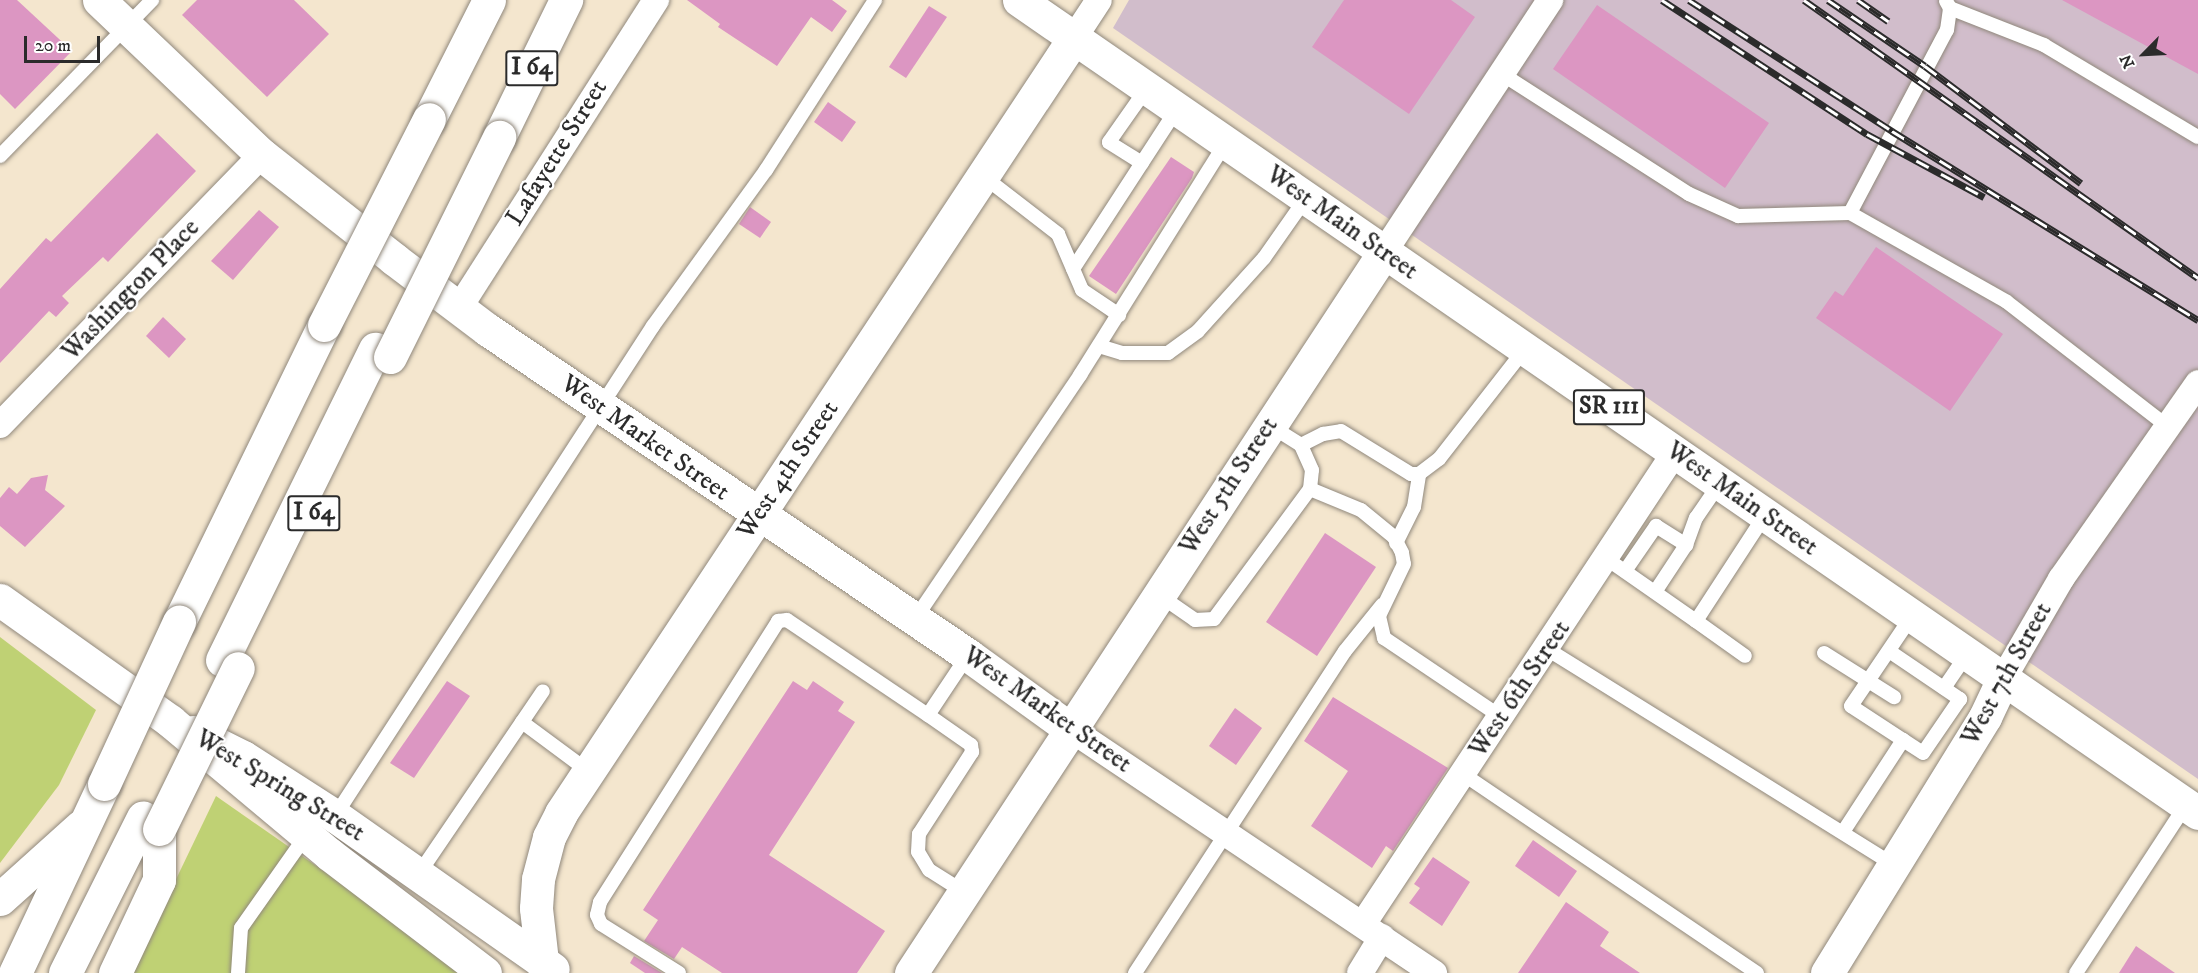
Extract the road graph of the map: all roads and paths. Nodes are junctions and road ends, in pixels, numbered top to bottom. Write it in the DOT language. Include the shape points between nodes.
graph roads {
  1 [pos="99,0"];
  2 [pos="152,0"];
  3 [pos="489,0"];
  4 [pos="545,0"];
  5 [pos="566,0"];
  6 [pos="656,0"];
  7 [pos="875,0"];
  8 [pos="1019,0"];
  9 [pos="1099,0"];
  10 [pos="1550,0"];
  11 [pos="1948,4"];
  12 [pos="126,27"];
  13 [pos="1074,38"];
  14 [pos="1502,74"];
  15 [pos="1147,88"];
  16 [pos="1177,109"];
  17 [pos="490,134"];
  18 [pos="2198,137"];
  19 [pos="1226,142"];
  20 [pos="262,155"];
  21 [pos="0,156"];
  22 [pos="1142,163"];
  23 [pos="983,176"];
  24 [pos="1306,198"];
  25 [pos="1851,213"];
  26 [pos="1384,252"];
  27 [pos="1073,269"];
  28 [pos="459,308"];
  29 [pos="1119,315"];
  30 [pos="1099,346"];
  31 [pos="1525,349"];
  32 [pos="2198,383"];
  33 [pos="604,408"];
  34 [pos="0,425"];
  35 [pos="1268,425"];
  36 [pos="2168,427"];
  37 [pos="1301,445"];
  38 [pos="1675,452"];
  39 [pos="1419,474"];
  40 [pos="1719,483"];
  41 [pos="1310,489"];
  42 [pos="760,513"];
  43 [pos="1765,514"];
  44 [pos="1396,543"];
  45 [pos="1686,545"];
  46 [pos="1616,565"];
  47 [pos="1655,592"];
  48 [pos="1157,594"];
  49 [pos="0,600"];
  50 [pos="1382,605"];
  51 [pos="1912,616"];
  52 [pos="915,619"];
  53 [pos="1696,621"];
  54 [pos="1547,649"];
  55 [pos="1889,651"];
  56 [pos="1824,653"];
  57 [pos="1967,654"];
  58 [pos="968,655"];
  59 [pos="1745,656"];
  60 [pos="2003,679"];
  61 [pos="1868,681"];
  62 [pos="1944,688"];
  63 [pos="543,691"];
  64 [pos="1894,697"];
  65 [pos="928,715"];
  66 [pos="1501,717"];
  67 [pos="170,721"];
  68 [pos="522,722"];
  69 [pos="1069,728"];
  70 [pos="1950,734"];
  71 [pos="1903,740"];
  72 [pos="588,771"];
  73 [pos="1463,774"];
  74 [pos="2192,809"];
  75 [pos="335,816"];
  76 [pos="88,820"];
  77 [pos="151,823"];
  78 [pos="1226,831"];
  79 [pos="1843,832"];
  80 [pos="307,834"];
  81 [pos="1893,864"];
  82 [pos="418,875"];
  83 [pos="964,892"];
  84 [pos="0,898"];
  85 [pos="1372,931"];
  86 [pos="549,969"];
  87 [pos="921,970"];
  88 [pos="15,973"];
  89 [pos="65,973"];
  90 [pos="82,973"];
  91 [pos="115,973"];
  92 [pos="238,973"];
  93 [pos="485,973"];
  94 [pos="679,973"];
  95 [pos="1135,973"];
  96 [pos="1360,973"];
  97 [pos="1434,973"];
  98 [pos="1757,973"];
  99 [pos="1827,973"];
  100 [pos="2076,973"];
  1 -- 12 [label="main road, West Market Street"];
  2 -- 12 [label="lane"];
  3 -- 76 [label="main road, I 64, bridge" via="324,325 179,622"];
  4 -- 17 [label="main road"];
  5 -- 17 [label="main road, I 64"];
  6 -- 28 [label="street, Lafayette Street"];
  7 -- 33 [label="lane" via="766,170 653,326"];
  8 -- 13 [label="main road, West Main Street / SR 111"];
  9 -- 13 [label="street, West 4th Street"];
  10 -- 14 [label="street, West 5th Street"];
  11 -- 18 [label="lane" via="2044,45"];
  11 -- 25 [label="lane" via="1947,30"];
  12 -- 20 [label="main road, West Market Street"];
  12 -- 21 [label="lane"];
  13 -- 15 [label="main road, West Main Street / SR 111"];
  13 -- 23 [label="main road, West 4th Street"];
  14 -- 25 [label="lane" via="1689,194 1738,216"];
  14 -- 26 [label="street, West 5th Street"];
  15 -- 16 [label="main road, West Main Street / SR 111"];
  15 -- 22 [label="lane" via="1109,142"];
  16 -- 19 [label="main road, West Main Street / SR 111"];
  16 -- 22 [label="lane"];
  17 -- 77 [label="main road, I 64, bridge"];
  19 -- 24 [label="main road, West Main Street / SR 111"];
  19 -- 29 [label="lane"];
  20 -- 28 [label="main road, West Market Street"];
  20 -- 34 [label="street, Washington Place"];
  22 -- 27 [label="lane"];
  23 -- 27 [label="lane" via="1058,234"];
  23 -- 42 [label="main road, West 4th Street"];
  24 -- 26 [label="main road, West Main Street / SR 111"];
  24 -- 30 [label="lane" via="1264,258 1198,331 1168,353 1122,353"];
  25 -- 36 [label="lane" via="2007,302"];
  26 -- 31 [label="main road, West Main Street / SR 111"];
  26 -- 35 [label="main road, West 5th Street"];
  27 -- 29 [label="lane" via="1082,290"];
  28 -- 33 [label="main road, West Market Street"];
  29 -- 30 [label="lane"];
  30 -- 52 [label="lane"];
  31 -- 38 [label="main road, West Main Street / SR 111"];
  31 -- 39 [label="lane" via="1439,459"];
  32 -- 36 [label="street, West 7th Street"];
  33 -- 42 [label="main road, West Market Street" via="736,501"];
  33 -- 75 [label="lane"];
  35 -- 37 [label="lane"];
  35 -- 48 [label="main road, West 5th Street"];
  36 -- 60 [label="street, West 7th Street" via="2061,579"];
  37 -- 39 [label="lane" via="1323,434 1341,431 1411,474"];
  37 -- 41 [label="lane" via="1312,470"];
  38 -- 40 [label="main road, West Main Street / SR 111"];
  38 -- 46 [label="street, West 6th Street"];
  39 -- 44 [label="lane" via="1413,507"];
  40 -- 43 [label="main road, West Main Street / SR 111"];
  40 -- 45 [label="lane" via="1696,518"];
  41 -- 44 [label="lane" via="1361,510"];
  41 -- 48 [label="lane" via="1214,619 1195,620"];
  42 -- 52 [label="main road, West Market Street"];
  42 -- 72 [label="main road, West 4th Street"];
  43 -- 51 [label="main road, West Main Street / SR 111"];
  43 -- 53 [label="lane"];
  44 -- 50 [label="lane" via="1404,564"];
  45 -- 46 [label="lane" via="1656,526"];
  45 -- 47 [label="lane"];
  46 -- 47 [label="lane"];
  46 -- 54 [label="street, West 6th Street"];
  47 -- 53 [label="lane"];
  48 -- 69 [label="main road, West 5th Street"];
  49 -- 67 [label="main road, West Spring Street"];
  50 -- 66 [label="lane" via="1381,629 1391,645"];
  50 -- 78 [label="lane" via="1345,651"];
  51 -- 55 [label="lane"];
  51 -- 57 [label="main road, West Main Street / SR 111"];
  52 -- 58 [label="main road, West Market Street"];
  53 -- 59 [label="lane"];
  54 -- 66 [label="street, West 6th Street"];
  54 -- 79 [label="lane"];
  55 -- 61 [label="lane"];
  55 -- 62 [label="lane"];
  56 -- 61 [label="lane"];
  57 -- 60 [label="main road, West Main Street / SR 111"];
  57 -- 62 [label="lane"];
  58 -- 65 [label="lane"];
  58 -- 69 [label="main road, West Market Street"];
  60 -- 70 [label="main road, West 7th Street"];
  60 -- 74 [label="main road, West Main Street / SR 111"];
  61 -- 64 [label="lane"];
  61 -- 71 [label="lane" via="1851,706"];
  62 -- 70 [label="lane" via="1960,699"];
  63 -- 68 [label="lane"];
  65 -- 83 [label="lane" via="971,745 972,752 919,834 918,852 929,870"];
  65 -- 94 [label="lane" via="787,620 778,621 600,902 597,915 601,924"];
  66 -- 73 [label="street, West 6th Street"];
  67 -- 75 [label="main road, West Spring Street" via="243,757"];
  67 -- 80 [label="main road"];
  68 -- 72 [label="lane"];
  68 -- 82 [label="lane"];
  69 -- 78 [label="street, West Market Street"];
  69 -- 83 [label="main road, West 5th Street"];
  70 -- 71 [label="lane" via="1923,753"];
  70 -- 81 [label="main road, West 7th Street"];
  71 -- 79 [label="lane"];
  72 -- 86 [label="main road, West 4th Street" via="553,828 542,862 536,902"];
  73 -- 85 [label="street, West 6th Street"];
  73 -- 98 [label="lane"];
  74 -- 100 [label="lane"];
  75 -- 82 [label="main road, West Spring Street"];
  76 -- 84 [label="main road"];
  76 -- 88 [label="main road, I 64"];
  77 -- 89 [label="main road"];
  77 -- 90 [label="main road, I 64"];
  77 -- 91 [label="main road" via="159,880"];
  78 -- 85 [label="street, West Market Street"];
  78 -- 95 [label="lane"];
  79 -- 81 [label="lane"];
  80 -- 92 [label="lane" via="241,928"];
  80 -- 93 [label="main road"];
  81 -- 99 [label="main road, West 7th Street"];
  82 -- 86 [label="main road, West Spring Street"];
  83 -- 87 [label="main road, West 5th Street"];
  85 -- 96 [label="street, West 6th Street"];
  85 -- 97 [label="street, West Market Street"];
}
